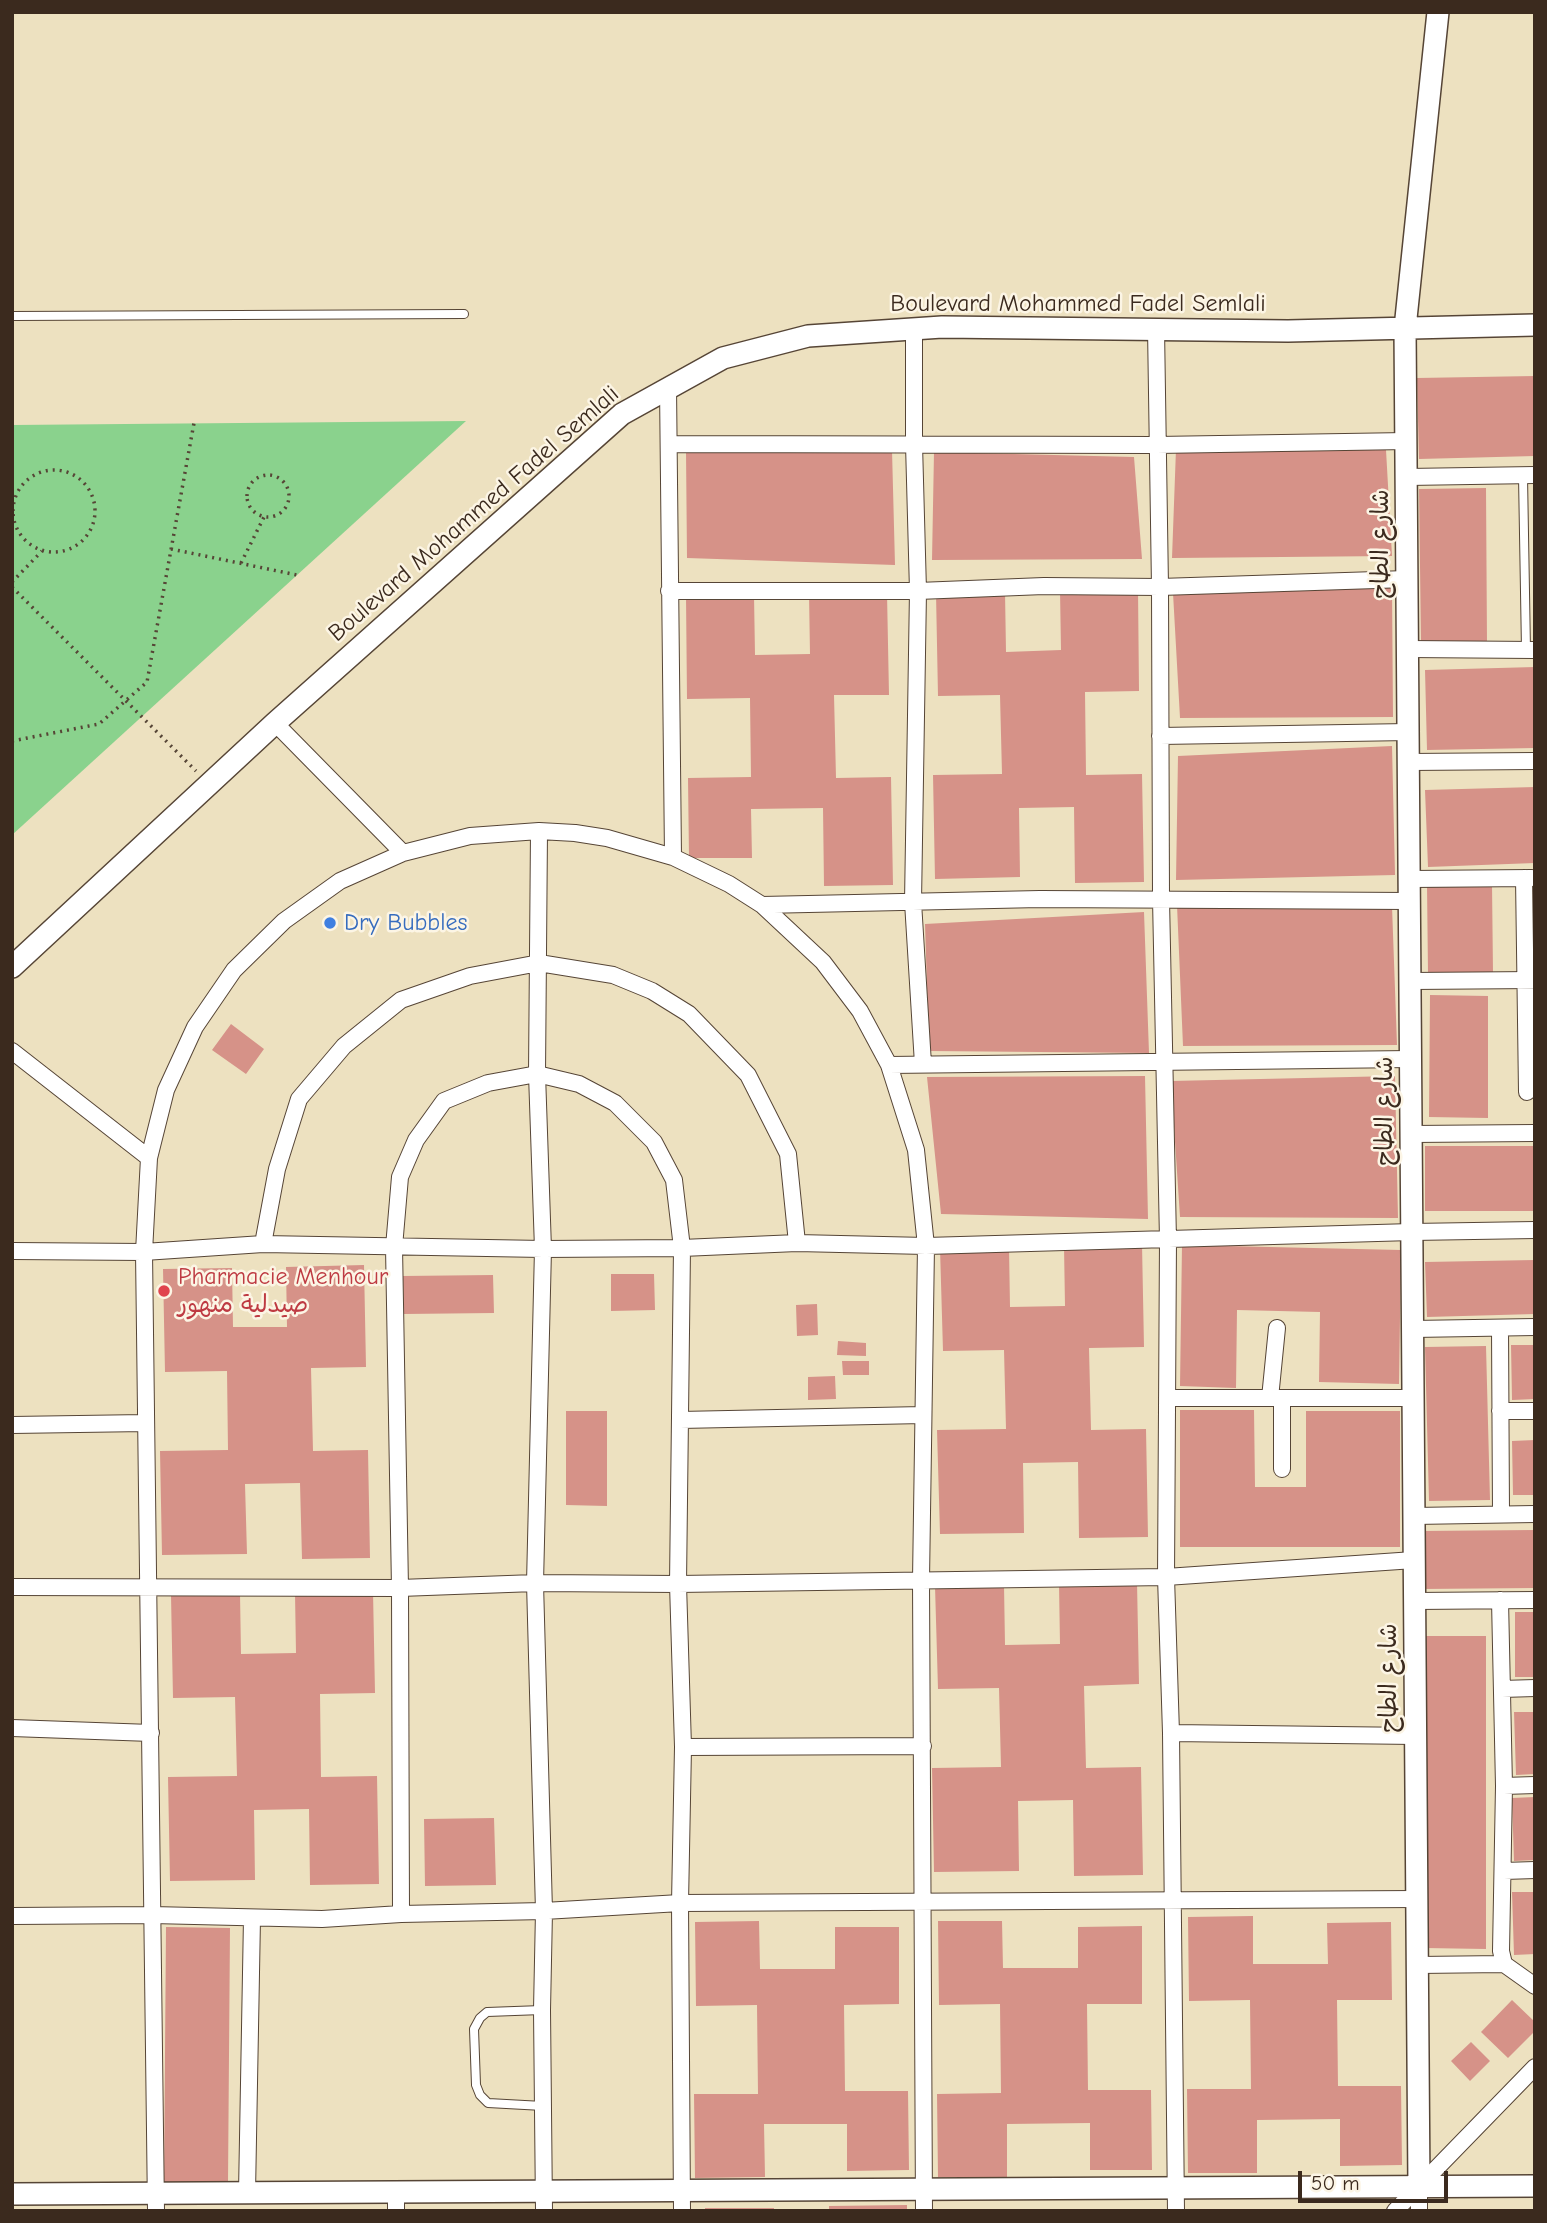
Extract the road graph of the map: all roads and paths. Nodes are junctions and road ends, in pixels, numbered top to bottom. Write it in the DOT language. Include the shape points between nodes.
graph roads {
  1 [pos="1438,12"];
  2 [pos="464,314"];
  3 [pos="12,316"];
  4 [pos="1535,325"];
  5 [pos="1156,328"];
  6 [pos="1405,328"];
  7 [pos="914,329"];
  8 [pos="668,387"];
  9 [pos="194,423"];
  10 [pos="1407,441"];
  11 [pos="669,444"];
  12 [pos="914,444"];
  13 [pos="1157,445"];
  14 [pos="1529,476"];
  15 [pos="1407,477"];
  16 [pos="264,517"];
  17 [pos="171,549"];
  18 [pos="43,550"];
  19 [pos="241,563"];
  20 [pos="297,575"];
  21 [pos="1407,579"];
  22 [pos="12,584"];
  23 [pos="1160,587"];
  24 [pos="669,591"];
  25 [pos="918,591"];
  26 [pos="1408,649"];
  27 [pos="1530,650"];
  28 [pos="126,700"];
  29 [pos="275,723"];
  30 [pos="1409,732"];
  31 [pos="1160,736"];
  32 [pos="12,741"];
  33 [pos="1535,761"];
  34 [pos="1409,762"];
  35 [pos="210,784"];
  36 [pos="539,831"];
  37 [pos="403,853"];
  38 [pos="673,857"];
  39 [pos="1530,878"];
  40 [pos="1411,879"];
  41 [pos="1161,899"];
  42 [pos="1410,901"];
  43 [pos="913,902"];
  44 [pos="762,905"];
  45 [pos="539,963"];
  46 [pos="12,967"];
  47 [pos="1530,980"];
  48 [pos="1410,981"];
  49 [pos="12,1051"];
  50 [pos="1411,1059"];
  51 [pos="1164,1062"];
  52 [pos="890,1065"];
  53 [pos="923,1065"];
  54 [pos="537,1074"];
  55 [pos="1527,1092"];
  56 [pos="1412,1133"];
  57 [pos="1535,1133"];
  58 [pos="149,1158"];
  59 [pos="1535,1230"];
  60 [pos="1412,1232"];
  61 [pos="1168,1240"];
  62 [pos="797,1243"];
  63 [pos="263,1244"];
  64 [pos="926,1246"];
  65 [pos="394,1247"];
  66 [pos="682,1248"];
  67 [pos="543,1249"];
  68 [pos="12,1251"];
  69 [pos="144,1252"];
  70 [pos="1535,1327"];
  71 [pos="1277,1328"];
  72 [pos="1500,1328"];
  73 [pos="1413,1329"];
  74 [pos="1167,1398"];
  75 [pos="1276,1398"];
  76 [pos="1413,1398"];
  77 [pos="1500,1411"];
  78 [pos="1535,1411"];
  79 [pos="923,1416"];
  80 [pos="680,1420"];
  81 [pos="145,1423"];
  82 [pos="12,1425"];
  83 [pos="1282,1469"];
  84 [pos="1501,1514"];
  85 [pos="1535,1514"];
  86 [pos="1414,1516"];
  87 [pos="1415,1560"];
  88 [pos="1166,1577"];
  89 [pos="921,1580"];
  90 [pos="535,1583"];
  91 [pos="678,1584"];
  92 [pos="12,1587"];
  93 [pos="149,1587"];
  94 [pos="400,1588"];
  95 [pos="1500,1600"];
  96 [pos="1535,1600"];
  97 [pos="1415,1601"];
  98 [pos="1535,1688"];
  99 [pos="1502,1689"];
  100 [pos="12,1728"];
  101 [pos="151,1733"];
  102 [pos="1171,1733"];
  103 [pos="1416,1736"];
  104 [pos="923,1746"];
  105 [pos="683,1747"];
  106 [pos="1535,1785"];
  107 [pos="1504,1786"];
  108 [pos="1535,1870"];
  109 [pos="1504,1871"];
  110 [pos="1417,1899"];
  111 [pos="1173,1900"];
  112 [pos="923,1902"];
  113 [pos="680,1903"];
  114 [pos="544,1911"];
  115 [pos="401,1914"];
  116 [pos="152,1915"];
  117 [pos="12,1916"];
  118 [pos="252,1918"];
  119 [pos="1504,1964"];
  120 [pos="1418,1965"];
  121 [pos="1535,1986"];
  122 [pos="542,2010"];
  123 [pos="1535,2067"];
  124 [pos="543,2106"];
  125 [pos="1419,2186"];
  126 [pos="1535,2186"];
  127 [pos="1176,2188"];
  128 [pos="924,2189"];
  129 [pos="247,2193"];
  130 [pos="12,2194"];
  131 [pos="396,2201"];
  132 [pos="544,2201"];
  133 [pos="682,2201"];
  134 [pos="156,2202"];
  135 [pos="924,2211"];
  136 [pos="1176,2211"];
  137 [pos="1395,2211"];
  138 [pos="1419,2211"];
  1 -- 6 [label="street, شارع الطاح"];
  2 -- 3 [label="lane"];
  4 -- 6 [label="street, Boulevard Mohammed Fadel Semlali"];
  5 -- 6 [label="street, Boulevard Mohammed Fadel Semlali"];
  5 -- 7 [label="street, Boulevard Mohammed Fadel Semlali"];
  5 -- 13 [label="street"];
  6 -- 10 [label="street, شارع الطاح"];
  7 -- 8 [label="street, Boulevard Mohammed Fadel Semlali" via="808,336 723,358"];
  7 -- 12 [label="street"];
  8 -- 11 [label="street"];
  8 -- 29 [label="street, Boulevard Mohammed Fadel Semlali" via="622,414"];
  9 -- 17 [label="path"];
  10 -- 13 [label="street"];
  10 -- 15 [label="street, شارع الطاح"];
  11 -- 12 [label="street"];
  11 -- 24 [label="street"];
  12 -- 13 [label="street"];
  12 -- 25 [label="street"];
  13 -- 23 [label="street"];
  14 -- 15 [label="street"];
  14 -- 27 [label="lane"];
  15 -- 21 [label="street, شارع الطاح"];
  16 -- 16 [label="path" via="249,504 248,490 255,479 274,475 288,489 288,504 278,515"];
  16 -- 19 [label="path"];
  17 -- 19 [label="path"];
  17 -- 28 [label="path" via="147,682"];
  18 -- 18 [label="path" via="22,536 13,510 16,496 33,475 58,470 82,481 90,491 95,517 84,540 72,548"];
  18 -- 22 [label="path"];
  19 -- 20 [label="path"];
  21 -- 23 [label="street"];
  21 -- 26 [label="street, شارع الطاح"];
  22 -- 28 [label="path"];
  23 -- 25 [label="street"];
  23 -- 31 [label="street"];
  24 -- 25 [label="street"];
  24 -- 38 [label="street"];
  25 -- 43 [label="street"];
  26 -- 27 [label="street"];
  26 -- 30 [label="street, شارع الطاح"];
  28 -- 32 [label="path" via="99,724"];
  28 -- 35 [label="path"];
  29 -- 35 [label="street, Boulevard Mohammed Fadel Semlali"];
  29 -- 37 [label="street"];
  30 -- 31 [label="street"];
  30 -- 34 [label="street, شارع الطاح"];
  31 -- 41 [label="street"];
  33 -- 34 [label="street"];
  34 -- 40 [label="street, شارع الطاح"];
  35 -- 46 [label="street, Boulevard Mohammed Fadel Semlali"];
  36 -- 37 [label="street" via="470,835"];
  36 -- 38 [label="street" via="607,838"];
  36 -- 45 [label="street"];
  37 -- 58 [label="street" via="340,881 284,921 234,970 195,1027 166,1090"];
  38 -- 44 [label="street"];
  39 -- 40 [label="street"];
  39 -- 47 [label="street"];
  40 -- 42 [label="street, شارع الطاح"];
  41 -- 42 [label="street"];
  41 -- 43 [label="street"];
  41 -- 51 [label="street"];
  42 -- 48 [label="street, شارع الطاح"];
  43 -- 44 [label="street"];
  43 -- 53 [label="street"];
  44 -- 52 [label="street" via="823,962 860,1011"];
  45 -- 54 [label="street"];
  45 -- 62 [label="street" via="613,975 652,991 690,1014 748,1075 788,1154"];
  45 -- 63 [label="street" via="470,976 401,1000 344,1046 299,1099 276,1169"];
  47 -- 48 [label="street"];
  47 -- 55 [label="street"];
  48 -- 50 [label="street, شارع الطاح"];
  49 -- 58 [label="street"];
  50 -- 51 [label="street"];
  50 -- 56 [label="street, شارع الطاح"];
  51 -- 53 [label="street"];
  51 -- 61 [label="street"];
  52 -- 53 [label="street"];
  52 -- 64 [label="street" via="916,1150"];
  54 -- 65 [label="street" via="488,1083 444,1101 416,1140 400,1177"];
  54 -- 66 [label="street" via="579,1084 615,1103 654,1142 674,1180"];
  54 -- 67 [label="street"];
  56 -- 57 [label="street"];
  56 -- 60 [label="street, شارع الطاح"];
  58 -- 69 [label="street"];
  59 -- 60 [label="street"];
  60 -- 61 [label="street"];
  60 -- 73 [label="street, شارع الطاح"];
  61 -- 64 [label="street"];
  61 -- 74 [label="street"];
  62 -- 64 [label="street"];
  62 -- 66 [label="street"];
  63 -- 65 [label="street"];
  63 -- 69 [label="street"];
  64 -- 79 [label="street"];
  65 -- 67 [label="street"];
  65 -- 94 [label="street"];
  66 -- 67 [label="street"];
  66 -- 80 [label="street"];
  67 -- 90 [label="street"];
  68 -- 69 [label="street"];
  69 -- 81 [label="street"];
  70 -- 72 [label="street"];
  71 -- 75 [label="street"];
  72 -- 73 [label="street"];
  72 -- 77 [label="street"];
  73 -- 76 [label="street, شارع الطاح"];
  74 -- 75 [label="street"];
  74 -- 88 [label="street"];
  75 -- 76 [label="street"];
  75 -- 83 [label="street"];
  76 -- 86 [label="street, شارع الطاح"];
  77 -- 78 [label="street"];
  77 -- 84 [label="street"];
  79 -- 80 [label="street"];
  79 -- 89 [label="street"];
  80 -- 91 [label="street"];
  81 -- 82 [label="street"];
  81 -- 93 [label="street"];
  84 -- 85 [label="street"];
  84 -- 86 [label="street"];
  86 -- 87 [label="street, شارع الطاح"];
  87 -- 88 [label="street"];
  87 -- 97 [label="street, شارع الطاح"];
  88 -- 89 [label="street"];
  88 -- 102 [label="street"];
  89 -- 91 [label="street"];
  89 -- 104 [label="street"];
  90 -- 91 [label="street"];
  90 -- 94 [label="street"];
  90 -- 114 [label="street"];
  91 -- 105 [label="street"];
  92 -- 93 [label="street"];
  93 -- 94 [label="street"];
  93 -- 101 [label="street"];
  94 -- 115 [label="street"];
  95 -- 96 [label="street"];
  95 -- 97 [label="street"];
  95 -- 99 [label="street"];
  97 -- 103 [label="street, شارع الطاح"];
  98 -- 99 [label="street"];
  99 -- 107 [label="street"];
  100 -- 101 [label="street"];
  101 -- 116 [label="street"];
  102 -- 103 [label="street"];
  102 -- 111 [label="street"];
  103 -- 110 [label="street, شارع الطاح"];
  104 -- 105 [label="street"];
  104 -- 112 [label="street"];
  105 -- 113 [label="street"];
  106 -- 107 [label="street"];
  107 -- 109 [label="street"];
  108 -- 109 [label="street"];
  109 -- 119 [label="street"];
  110 -- 111 [label="street"];
  110 -- 120 [label="street, شارع الطاح"];
  111 -- 112 [label="street"];
  111 -- 127 [label="street"];
  112 -- 113 [label="street"];
  112 -- 128 [label="street"];
  113 -- 114 [label="street"];
  113 -- 133 [label="street"];
  114 -- 115 [label="street"];
  114 -- 122 [label="street"];
  115 -- 118 [label="street"];
  116 -- 117 [label="street"];
  116 -- 118 [label="street"];
  116 -- 134 [label="street"];
  118 -- 129 [label="street"];
  119 -- 120 [label="street"];
  119 -- 121 [label="street"];
  120 -- 125 [label="street, شارع الطاح"];
  122 -- 124 [label="street"];
  122 -- 124 [label="lane" via="487,2012 474,2029 480,2095 488,2103"];
  123 -- 125 [label="street"];
  124 -- 132 [label="street"];
  125 -- 126 [label="street"];
  125 -- 127 [label="street"];
  125 -- 137 [label="street"];
  125 -- 138 [label="street, شارع الطاح"];
  127 -- 128 [label="street"];
  127 -- 136 [label="street"];
  128 -- 133 [label="street"];
  128 -- 135 [label="street"];
  129 -- 131 [label="street"];
  129 -- 134 [label="street"];
  130 -- 134 [label="street"];
  131 -- 132 [label="street"];
  132 -- 133 [label="street"];
}
